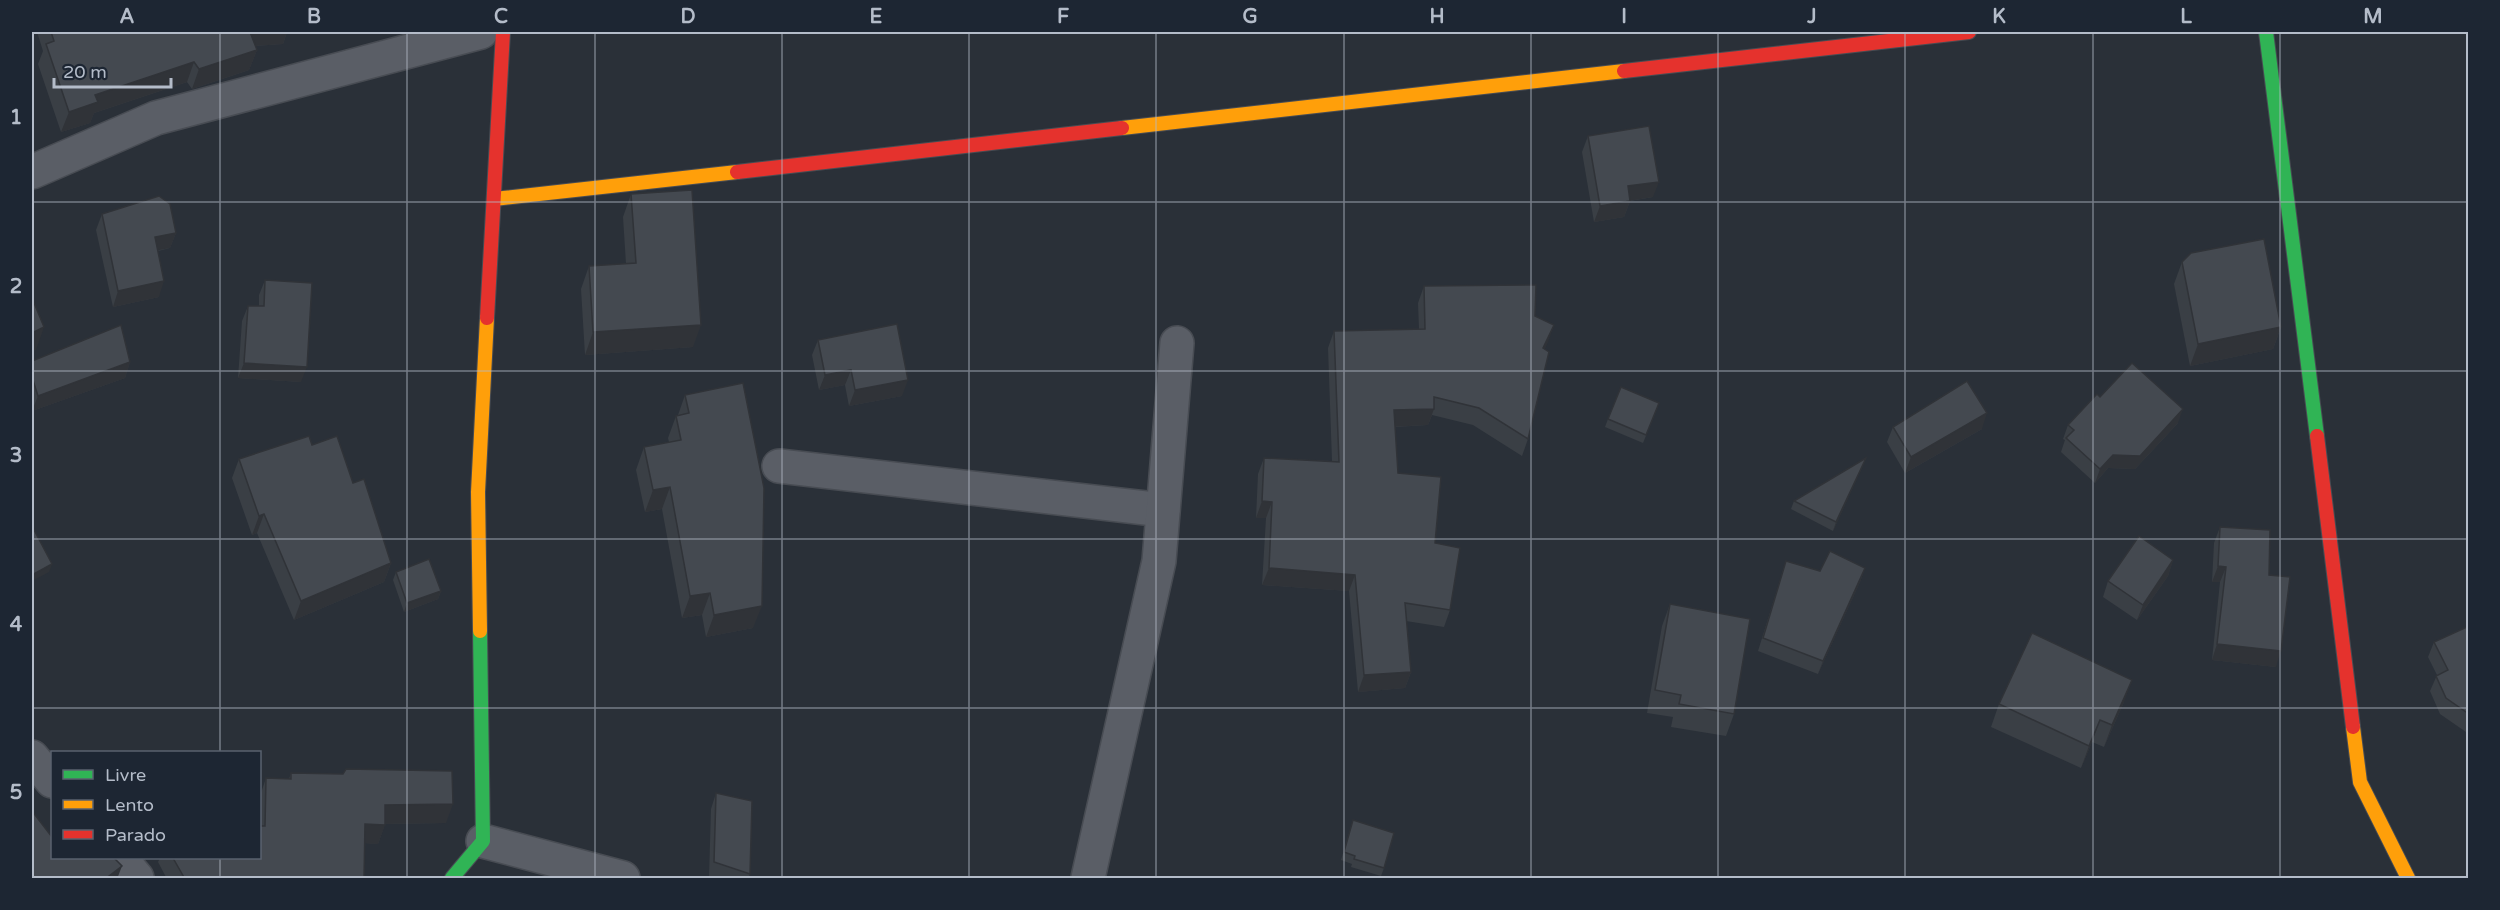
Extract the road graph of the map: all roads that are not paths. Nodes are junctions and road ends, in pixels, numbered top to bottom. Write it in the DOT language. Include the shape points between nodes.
graph roads {
  1 [pos="481,32"];
  2 [pos="503,32"];
  3 [pos="1969,32"];
  4 [pos="2265,32"];
  5 [pos="32,172"];
  6 [pos="494,199"];
  7 [pos="1177,343"];
  8 [pos="779,466"];
  9 [pos="1163,510"];
  10 [pos="32,758"];
  11 [pos="51,780"];
  12 [pos="483,841"];
  13 [pos="121,859"];
  14 [pos="137,879"];
  15 [pos="452,879"];
  16 [pos="623,879"];
  17 [pos="1088,879"];
  18 [pos="2408,879"];
  1 -- 5 [label="street" via="156,118"];
  2 -- 6 [label="street"];
  3 -- 6 [label="street"];
  4 -- 18 [label="street" via="2360,782"];
  6 -- 12 [label="street" via="478,492"];
  7 -- 9 [label="street"];
  8 -- 9 [label="street"];
  9 -- 17 [label="street" via="1159,561"];
  10 -- 11 [label="street"];
  12 -- 15 [label="street"];
  12 -- 16 [label="street"];
  13 -- 14 [label="street"];
}
